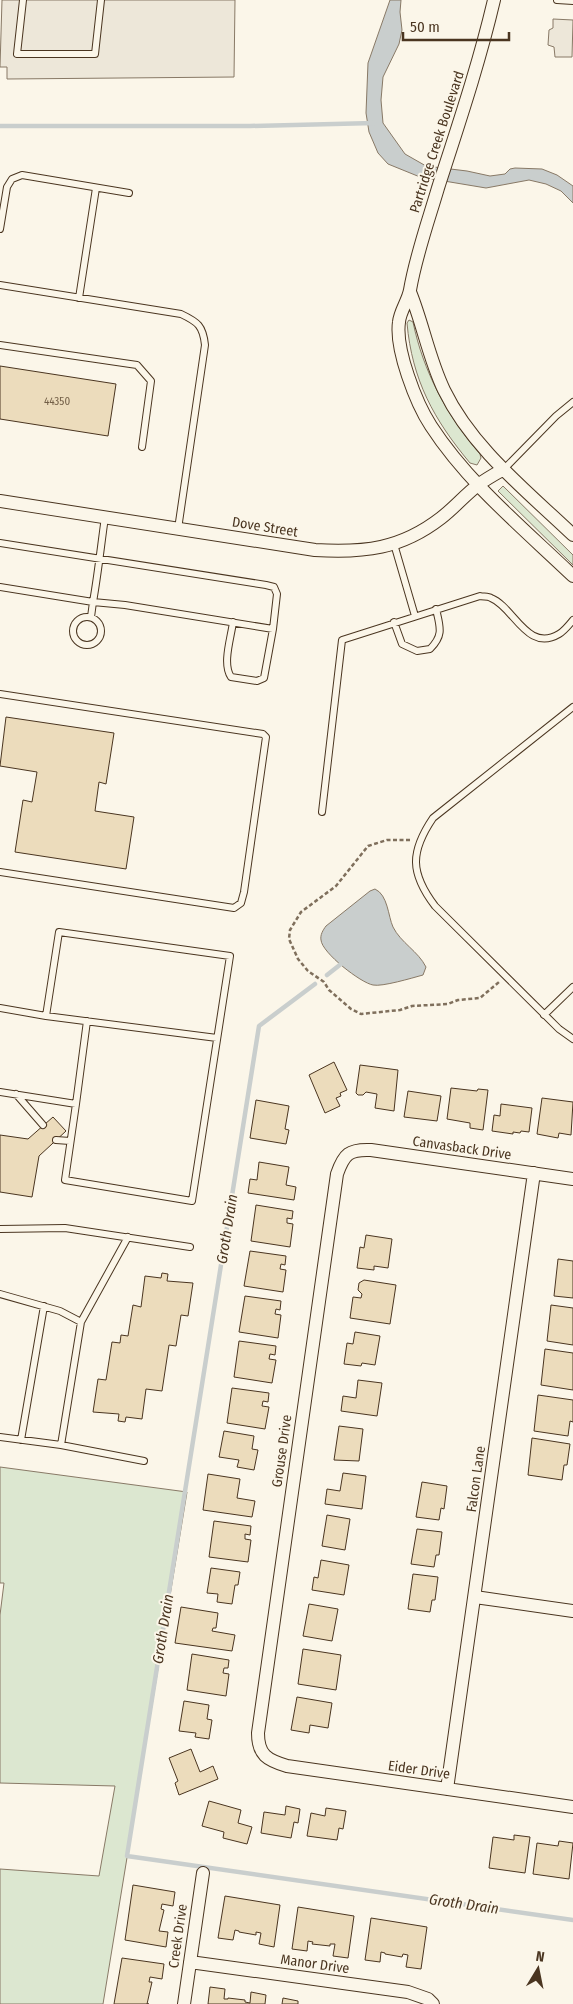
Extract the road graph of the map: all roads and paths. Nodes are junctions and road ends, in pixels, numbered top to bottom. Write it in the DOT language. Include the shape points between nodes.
graph roads {
  1 [pos="24,0"];
  2 [pos="101,0"];
  3 [pos="494,0"];
  4 [pos="556,0"];
  5 [pos="573,1"];
  6 [pos="96,188"];
  7 [pos="129,193"];
  8 [pos="0,229"];
  9 [pos="0,285"];
  10 [pos="410,292"];
  11 [pos="79,298"];
  12 [pos="0,344"];
  13 [pos="573,402"];
  14 [pos="142,448"];
  15 [pos="504,469"];
  16 [pos="478,485"];
  17 [pos="0,500"];
  18 [pos="105,517"];
  19 [pos="178,529"];
  20 [pos="573,536"];
  21 [pos="0,543"];
  22 [pos="394,544"];
  23 [pos="99,559"];
  24 [pos="573,576"];
  25 [pos="0,586"];
  26 [pos="93,602"];
  27 [pos="436,609"];
  28 [pos="415,616"];
  29 [pos="91,617"];
  30 [pos="573,620"];
  31 [pos="233,622"];
  32 [pos="394,622"];
  33 [pos="273,629"];
  34 [pos="0,694"];
  35 [pos="573,707"];
  36 [pos="322,812"];
  37 [pos="410,840"];
  38 [pos="0,872"];
  39 [pos="500,981"];
  40 [pos="573,987"];
  41 [pos="0,1008"];
  42 [pos="544,1015"];
  43 [pos="46,1016"];
  44 [pos="87,1020"];
  45 [pos="217,1038"];
  46 [pos="573,1039"];
  47 [pos="0,1092"];
  48 [pos="16,1094"];
  49 [pos="76,1104"];
  50 [pos="44,1125"];
  51 [pos="56,1140"];
  52 [pos="70,1141"];
  53 [pos="347,1154"];
  54 [pos="534,1173"];
  55 [pos="573,1179"];
  56 [pos="0,1229"];
  57 [pos="128,1237"];
  58 [pos="190,1247"];
  59 [pos="0,1296"];
  60 [pos="44,1306"];
  61 [pos="81,1322"];
  62 [pos="0,1437"];
  63 [pos="21,1440"];
  64 [pos="61,1445"];
  65 [pos="144,1461"];
  66 [pos="475,1597"];
  67 [pos="573,1611"];
  68 [pos="263,1754"];
  69 [pos="447,1789"];
  70 [pos="573,1807"];
  71 [pos="203,1873"];
  72 [pos="190,1962"];
  73 [pos="184,2004"];
  74 [pos="433,2004"];
  1 -- 2 [label="lane" via="17,54 95,54"];
  3 -- 10 [label="street, Partridge Creek Boulevard" via="417,255"];
  4 -- 5 [label="lane"];
  6 -- 7 [label="lane"];
  6 -- 8 [label="lane" via="22,175 12,179 7,187"];
  6 -- 11 [label="lane"];
  9 -- 11 [label="lane"];
  10 -- 15 [label="street" via="444,390 465,425"];
  10 -- 16 [label="street, Partridge Creek Boulevard" via="399,322 410,383 430,424"];
  11 -- 19 [label="lane" via="182,314 204,331 205,345"];
  12 -- 14 [label="lane" via="137,366 151,381"];
  13 -- 15 [label="lane"];
  15 -- 16 [label="street, Dove Street"];
  15 -- 20 [label="street"];
  16 -- 22 [label="street, Dove Street" via="431,526"];
  16 -- 24 [label="street, Partridge Creek Boulevard"];
  17 -- 18 [label="street, Dove Street"];
  18 -- 19 [label="street, Dove Street"];
  18 -- 23 [label="lane"];
  19 -- 22 [label="street, Dove Street" via="315,550 363,550"];
  21 -- 23 [label="lane"];
  22 -- 28 [label="lane"];
  23 -- 26 [label="lane"];
  23 -- 33 [label="lane" via="274,587 277,594"];
  25 -- 26 [label="lane"];
  26 -- 29 [label="lane"];
  26 -- 31 [label="lane"];
  27 -- 28 [label="lane"];
  27 -- 30 [label="lane" via="480,596 490,597 499,602 528,634 539,638 560,634"];
  27 -- 32 [label="lane" via="439,641 430,649 417,651 402,644"];
  28 -- 32 [label="lane"];
  29 -- 29 [label="lane" via="80,618 74,625 73,634 82,644 96,643 101,635 101,625"];
  31 -- 33 [label="lane"];
  31 -- 33 [label="lane" via="227,663 231,677 257,681 264,678"];
  32 -- 36 [label="lane" via="342,640"];
  34 -- 38 [label="lane" via="266,737 244,892 241,903 234,908"];
  35 -- 42 [label="lane" via="433,818 416,850 418,878 435,906"];
  37 -- 39 [label="path" via="387,840 368,846 336,886 302,912 288,939 298,959 329,990 361,1014 480,998"];
  40 -- 42 [label="lane"];
  41 -- 43 [label="lane"];
  42 -- 46 [label="lane"];
  43 -- 44 [label="lane"];
  43 -- 45 [label="lane" via="59,932 230,956"];
  44 -- 45 [label="lane"];
  44 -- 49 [label="lane"];
  45 -- 52 [label="lane" via="192,1201 65,1180"];
  47 -- 48 [label="lane"];
  48 -- 49 [label="lane"];
  48 -- 50 [label="lane"];
  49 -- 52 [label="lane"];
  51 -- 52 [label="lane"];
  53 -- 54 [label="street, Canvasback Drive" via="371,1150"];
  53 -- 68 [label="street, Grouse Drive" via="336,1174 258,1733 258,1745"];
  54 -- 55 [label="street, Canvasback Drive"];
  54 -- 66 [label="street, Falcon Lane"];
  56 -- 57 [label="lane" via="65,1228"];
  57 -- 58 [label="lane"];
  57 -- 61 [label="lane"];
  59 -- 60 [label="lane"];
  60 -- 61 [label="lane"];
  60 -- 63 [label="lane"];
  61 -- 64 [label="lane"];
  62 -- 63 [label="lane"];
  63 -- 64 [label="lane"];
  64 -- 65 [label="lane"];
  66 -- 67 [label="street"];
  66 -- 69 [label="street, Falcon Lane"];
  68 -- 69 [label="street, Eider Drive" via="286,1766"];
  69 -- 70 [label="street, Eider Drive"];
  71 -- 72 [label="street, Creek Drive"];
  72 -- 73 [label="street, Creek Drive"];
  72 -- 74 [label="street, Manor Drive" via="408,1992"];
}
